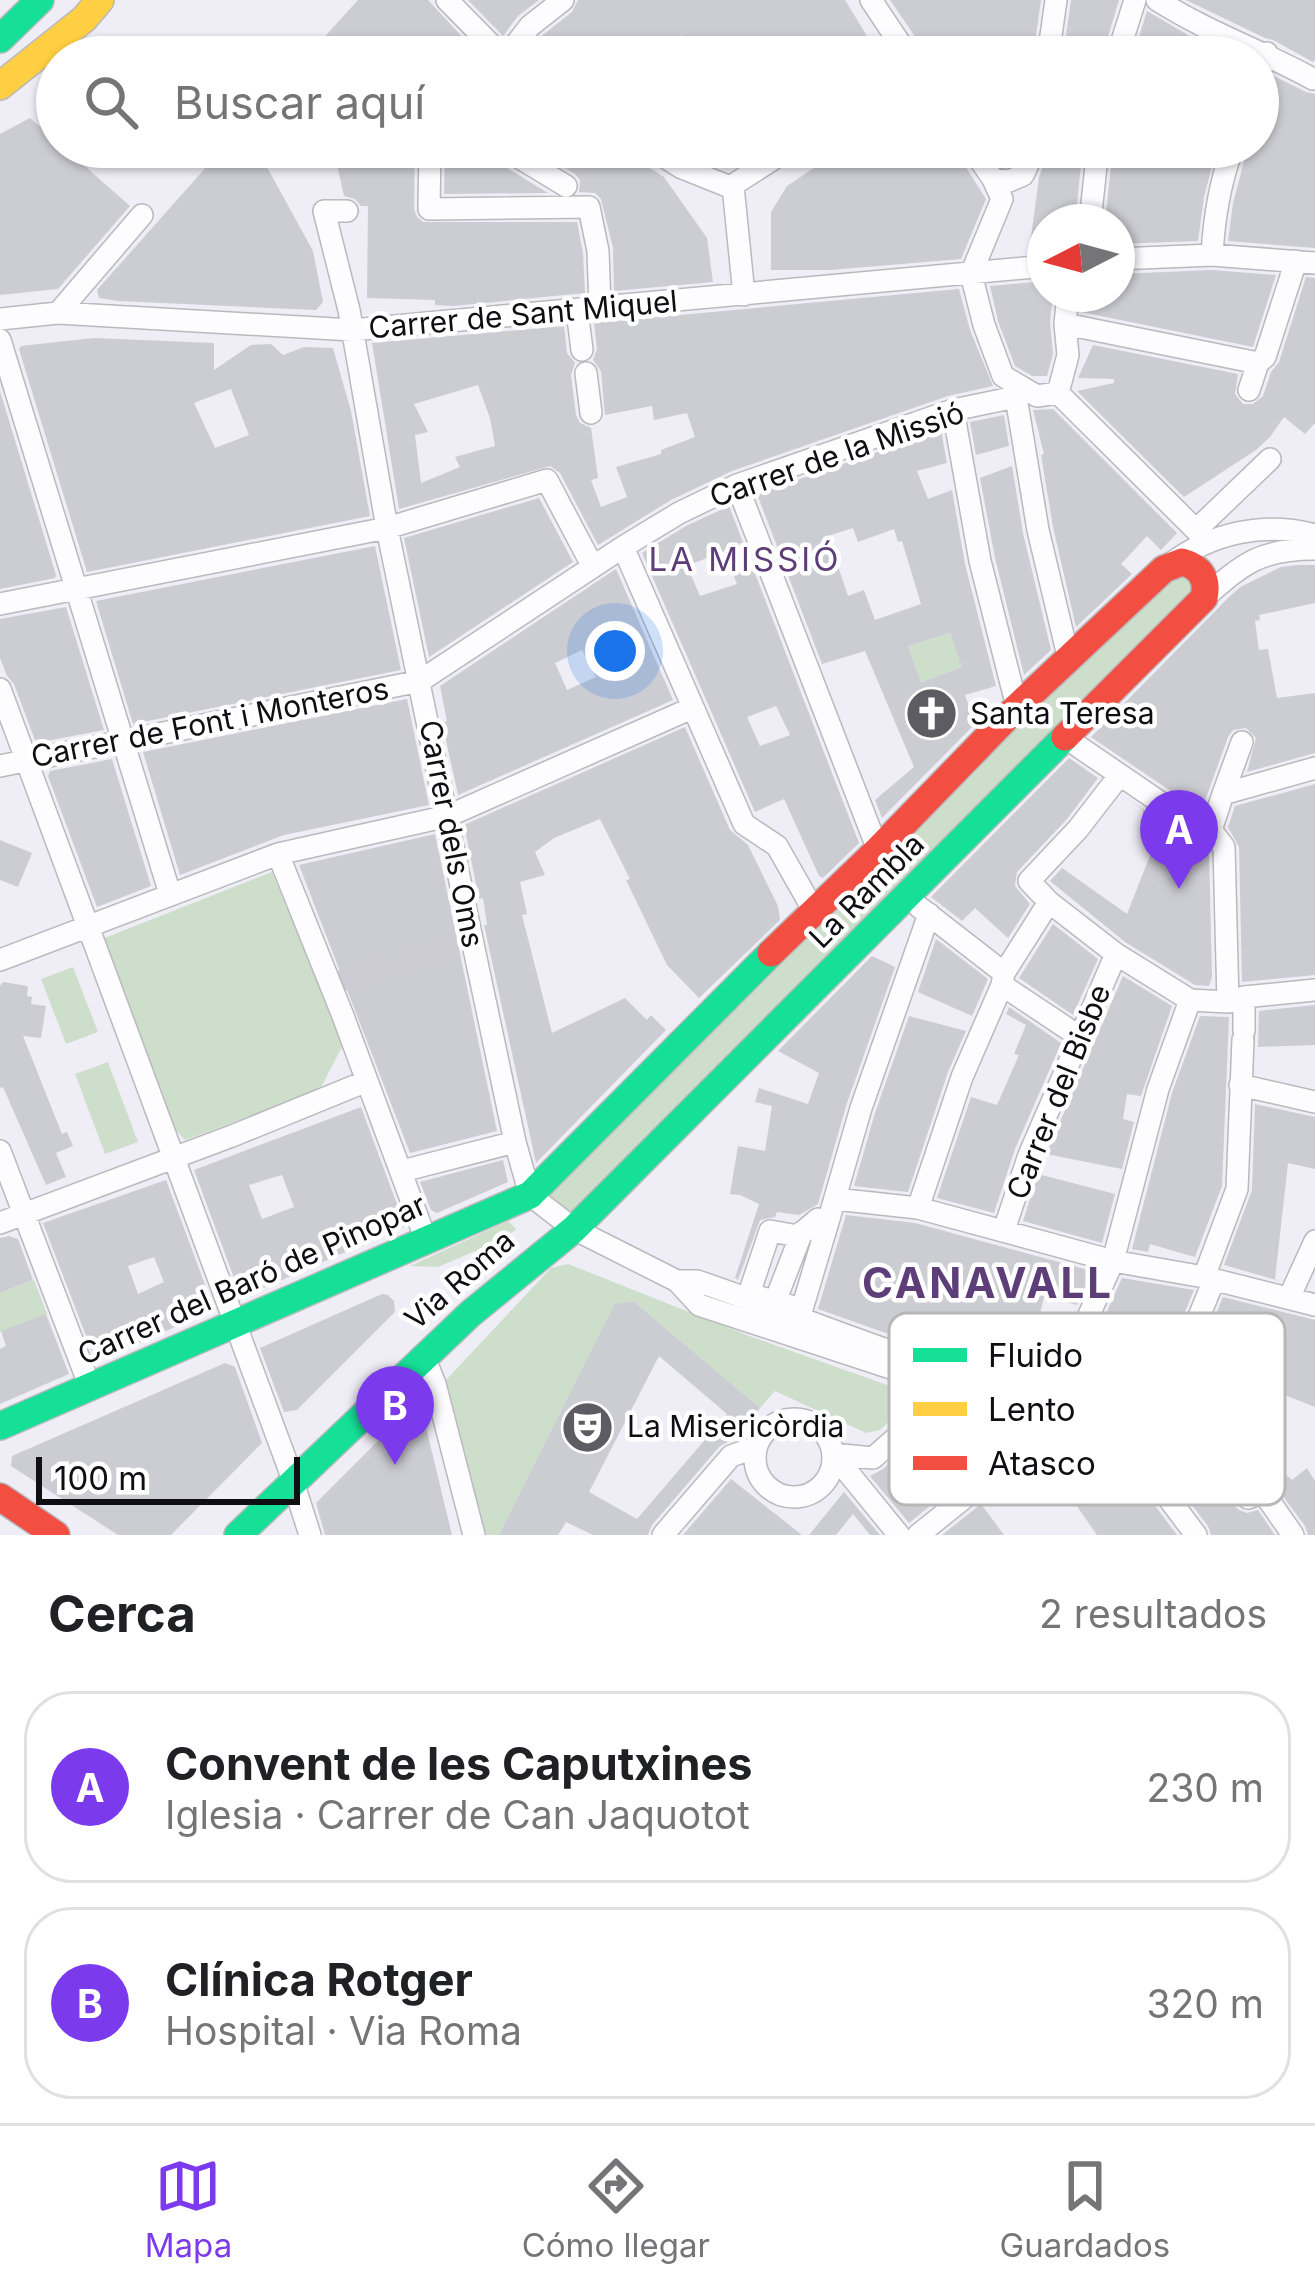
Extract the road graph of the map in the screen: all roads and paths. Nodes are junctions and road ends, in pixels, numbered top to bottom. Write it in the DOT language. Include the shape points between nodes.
graph roads {
  1 [pos="40,0"];
  2 [pos="100,0"];
  3 [pos="562,0"];
  4 [pos="871,0"];
  5 [pos="1056,0"];
  6 [pos="1135,0"];
  7 [pos="1157,0"];
  8 [pos="453,2"];
  9 [pos="60,36"];
  10 [pos="485,36"];
  11 [pos="522,36"];
  12 [pos="896,36"];
  13 [pos="1051,36"];
  14 [pos="1124,36"];
  15 [pos="1225,36"];
  16 [pos="0,39"];
  17 [pos="36,53"];
  18 [pos="1279,60"];
  19 [pos="4,76"];
  20 [pos="1314,79"];
  21 [pos="430,168"];
  22 [pos="537,168"];
  23 [pos="682,168"];
  24 [pos="761,168"];
  25 [pos="985,168"];
  26 [pos="1026,168"];
  27 [pos="1096,168"];
  28 [pos="1225,168"];
  29 [pos="993,179"];
  30 [pos="733,187"];
  31 [pos="570,188"];
  32 [pos="1092,204"];
  33 [pos="346,211"];
  34 [pos="142,215"];
  35 [pos="1212,255"];
  36 [pos="1135,258"];
  37 [pos="1309,258"];
  38 [pos="1027,268"];
  39 [pos="970,274"];
  40 [pos="744,295"];
  41 [pos="600,307"];
  42 [pos="577,310"];
  43 [pos="1066,312"];
  44 [pos="58,313"];
  45 [pos="0,319"];
  46 [pos="1065,324"];
  47 [pos="352,330"];
  48 [pos="0,340"];
  49 [pos="582,350"];
  50 [pos="1258,363"];
  51 [pos="586,373"];
  52 [pos="1249,391"];
  53 [pos="1058,393"];
  54 [pos="953,410"];
  55 [pos="591,412"];
  56 [pos="1270,460"];
  57 [pos="736,485"];
  58 [pos="387,529"];
  59 [pos="1315,536"];
  60 [pos="623,547"];
  61 [pos="1315,549"];
  62 [pos="593,567"];
  63 [pos="1164,569"];
  64 [pos="76,589"];
  65 [pos="1204,598"];
  66 [pos="0,604"];
  67 [pos="1069,660"];
  68 [pos="420,681"];
  69 [pos="0,689"];
  70 [pos="692,707"];
  71 [pos="1017,707"];
  72 [pos="1066,738"];
  73 [pos="122,742"];
  74 [pos="1242,742"];
  75 [pos="27,760"];
  76 [pos="0,766"];
  77 [pos="1315,767"];
  78 [pos="1119,776"];
  79 [pos="1223,794"];
  80 [pos="448,816"];
  81 [pos="1211,830"];
  82 [pos="878,850"];
  83 [pos="278,854"];
  84 [pos="170,894"];
  85 [pos="1049,902"];
  86 [pos="918,906"];
  87 [pos="814,911"];
  88 [pos="88,925"];
  89 [pos="1116,954"];
  90 [pos="0,960"];
  91 [pos="1003,979"];
  92 [pos="1315,989"];
  93 [pos="1236,999"];
  94 [pos="1190,1000"];
  95 [pos="1080,1037"];
  96 [pos="367,1082"];
  97 [pos="1240,1085"];
  98 [pos="1315,1102"];
  99 [pos="515,1142"];
  100 [pos="0,1151"];
  101 [pos="173,1157"];
  102 [pos="402,1171"];
  103 [pos="530,1195"];
  104 [pos="835,1199"];
  105 [pos="918,1208"];
  106 [pos="24,1214"];
  107 [pos="0,1222"];
  108 [pos="828,1222"];
  109 [pos="574,1229"];
  110 [pos="1004,1230"];
  111 [pos="426,1240"];
  112 [pos="1315,1240"];
  113 [pos="1113,1261"];
  114 [pos="1209,1278"];
  115 [pos="677,1281"];
  116 [pos="1289,1298"];
  117 [pos="761,1302"];
  118 [pos="1315,1305"];
  119 [pos="1090,1313"];
  120 [pos="1196,1313"];
  121 [pos="234,1324"];
  122 [pos="889,1348"];
  123 [pos="424,1356"];
  124 [pos="889,1367"];
  125 [pos="90,1387"];
  126 [pos="0,1426"];
  127 [pos="889,1444"];
  128 [pos="756,1447"];
  129 [pos="833,1454"];
  130 [pos="292,1478"];
  131 [pos="0,1497"];
  132 [pos="956,1505"];
  133 [pos="1174,1505"];
  134 [pos="1272,1505"];
  135 [pos="56,1535"];
  136 [pos="238,1535"];
  137 [pos="310,1535"];
  138 [pos="475,1535"];
  139 [pos="663,1535"];
  140 [pos="899,1535"];
  141 [pos="918,1535"];
  142 [pos="1196,1535"];
  143 [pos="1293,1535"];
  1 -- 16 [label="street"];
  2 -- 9 [label="street"];
  3 -- 11 [label="street"];
  4 -- 12 [label="street"];
  5 -- 13 [label="street"];
  6 -- 14 [label="street"];
  7 -- 15 [label="street"];
  8 -- 10 [label="street"];
  17 -- 19 [label="street"];
  18 -- 20 [label="street"];
  21 -- 31 [label="street" via="429,209"];
  22 -- 31 [label="street"];
  23 -- 30 [label="street"];
  24 -- 30 [label="street"];
  25 -- 29 [label="street"];
  26 -- 29 [label="street" via="1009,181"];
  27 -- 32 [label="street"];
  28 -- 35 [label="street"];
  29 -- 39 [label="street" via="1002,200"];
  30 -- 40 [label="street"];
  31 -- 41 [label="street" via="589,207"];
  33 -- 47 [label="street, Carrer dels Oms" via="324,211"];
  34 -- 44 [label="street"];
  35 -- 36 [label="street"];
  35 -- 37 [label="street"];
  37 -- 50 [label="street"];
  38 -- 39 [label="street, Carrer de Sant Miquel"];
  39 -- 40 [label="street, Carrer de Sant Miquel"];
  39 -- 53 [label="street" via="1003,376 1037,396"];
  40 -- 41 [label="street, Carrer de Sant Miquel"];
  41 -- 42 [label="street, Carrer de Sant Miquel"];
  42 -- 47 [label="street, Carrer de Sant Miquel"];
  42 -- 49 [label="street"];
  43 -- 46 [label="street"];
  44 -- 45 [label="street, Carrer de Sant Miquel"];
  44 -- 47 [label="street, Carrer de Sant Miquel"];
  46 -- 50 [label="street"];
  46 -- 53 [label="street" via="1068,356"];
  47 -- 58 [label="street, Carrer dels Oms"];
  48 -- 64 [label="street"];
  50 -- 52 [label="street"];
  51 -- 55 [label="street"];
  53 -- 56 [label="street" via="1198,532"];
  54 -- 57 [label="street, Carrer de la Missió"];
  54 -- 67 [label="street, Carrer de la Missió" via="1016,397"];
  54 -- 71 [label="street"];
  57 -- 60 [label="street, Carrer de la Missió"];
  57 -- 82 [label="street"];
  58 -- 62 [label="street" via="547,480"];
  58 -- 64 [label="street"];
  58 -- 68 [label="street, Carrer dels Oms"];
  59 -- 63 [label="street" via="1236,533"];
  60 -- 62 [label="street, Carrer de la Missió"];
  60 -- 70 [label="street"];
  61 -- 65 [label="street" via="1260,556"];
  62 -- 68 [label="street, Carrer de la Missió"];
  63 -- 65 [label="street" via="1194,566 1206,580"];
  63 -- 67 [label="street, La Rambla"];
  64 -- 66 [label="street"];
  64 -- 73 [label="street"];
  65 -- 72 [label="street, La Rambla"];
  67 -- 71 [label="street, La Rambla"];
  68 -- 73 [label="street, Carrer de Font i Monteros"];
  68 -- 80 [label="street, Carrer dels Oms"];
  69 -- 75 [label="street"];
  70 -- 80 [label="street"];
  70 -- 87 [label="street" via="744,824 777,846"];
  71 -- 82 [label="street, La Rambla"];
  72 -- 78 [label="street"];
  72 -- 86 [label="street, La Rambla"];
  73 -- 75 [label="street, Carrer de Font i Monteros"];
  73 -- 84 [label="street"];
  74 -- 79 [label="street"];
  75 -- 76 [label="street, Carrer de Font i Monteros"];
  75 -- 88 [label="street"];
  77 -- 79 [label="street"];
  78 -- 81 [label="street"];
  78 -- 85 [label="street" via="1029,881"];
  79 -- 81 [label="street"];
  80 -- 83 [label="street"];
  80 -- 99 [label="street, Carrer dels Oms" via="467,946"];
  81 -- 93 [label="street" via="1224,847"];
  82 -- 87 [label="street, La Rambla"];
  83 -- 84 [label="street"];
  83 -- 96 [label="street" via="336,983"];
  84 -- 88 [label="street"];
  85 -- 89 [label="street"];
  85 -- 91 [label="street"];
  86 -- 91 [label="street"];
  86 -- 104 [label="street"];
  86 -- 109 [label="street, La Rambla"];
  87 -- 103 [label="street, La Rambla"];
  88 -- 90 [label="street"];
  88 -- 101 [label="street"];
  89 -- 94 [label="street"];
  89 -- 95 [label="street, Carrer del Bisbe"];
  91 -- 95 [label="street"];
  91 -- 105 [label="street"];
  92 -- 93 [label="street"];
  93 -- 94 [label="street"];
  93 -- 97 [label="street" via="1244,1035"];
  94 -- 113 [label="street" via="1157,1089"];
  95 -- 110 [label="street, Carrer del Bisbe"];
  96 -- 101 [label="street"];
  96 -- 102 [label="street"];
  97 -- 98 [label="street"];
  97 -- 114 [label="street" via="1237,1189"];
  99 -- 102 [label="street"];
  99 -- 103 [label="street, Carrer dels Oms"];
  100 -- 106 [label="street"];
  101 -- 106 [label="street"];
  101 -- 121 [label="street"];
  102 -- 111 [label="street"];
  103 -- 109 [label="street"];
  103 -- 111 [label="street, Carrer del Baró de Pinopar"];
  104 -- 105 [label="street"];
  104 -- 108 [label="street"];
  105 -- 110 [label="street"];
  106 -- 107 [label="street"];
  106 -- 125 [label="street"];
  108 -- 117 [label="street" via="802,1309"];
  108 -- 117 [label="street" via="818,1219 798,1235 770,1231 749,1294"];
  109 -- 115 [label="street"];
  109 -- 123 [label="street, Via Roma"];
  110 -- 113 [label="street"];
  111 -- 121 [label="street, Carrer del Baró de Pinopar"];
  112 -- 116 [label="street"];
  113 -- 114 [label="street"];
  113 -- 119 [label="street"];
  114 -- 116 [label="street"];
  114 -- 120 [label="street"];
  115 -- 117 [label="street"];
  115 -- 124 [label="street" via="699,1305"];
  116 -- 118 [label="street"];
  117 -- 122 [label="street"];
  121 -- 125 [label="street, Carrer del Baró de Pinopar"];
  121 -- 130 [label="street"];
  123 -- 130 [label="street, Via Roma"];
  123 -- 138 [label="street"];
  125 -- 126 [label="street, Carrer del Baró de Pinopar"];
  127 -- 129 [label="street" via="873,1458"];
  128 -- 129 [label="street" via="772,1425 798,1419 822,1430"];
  128 -- 129 [label="street" via="763,1483 796,1498 820,1488"];
  128 -- 139 [label="street" via="731,1456"];
  129 -- 140 [label="street"];
  130 -- 136 [label="street, Via Roma"];
  130 -- 137 [label="street"];
  131 -- 135 [label="street"];
  132 -- 141 [label="street"];
  133 -- 142 [label="street"];
  134 -- 143 [label="street"];
}
